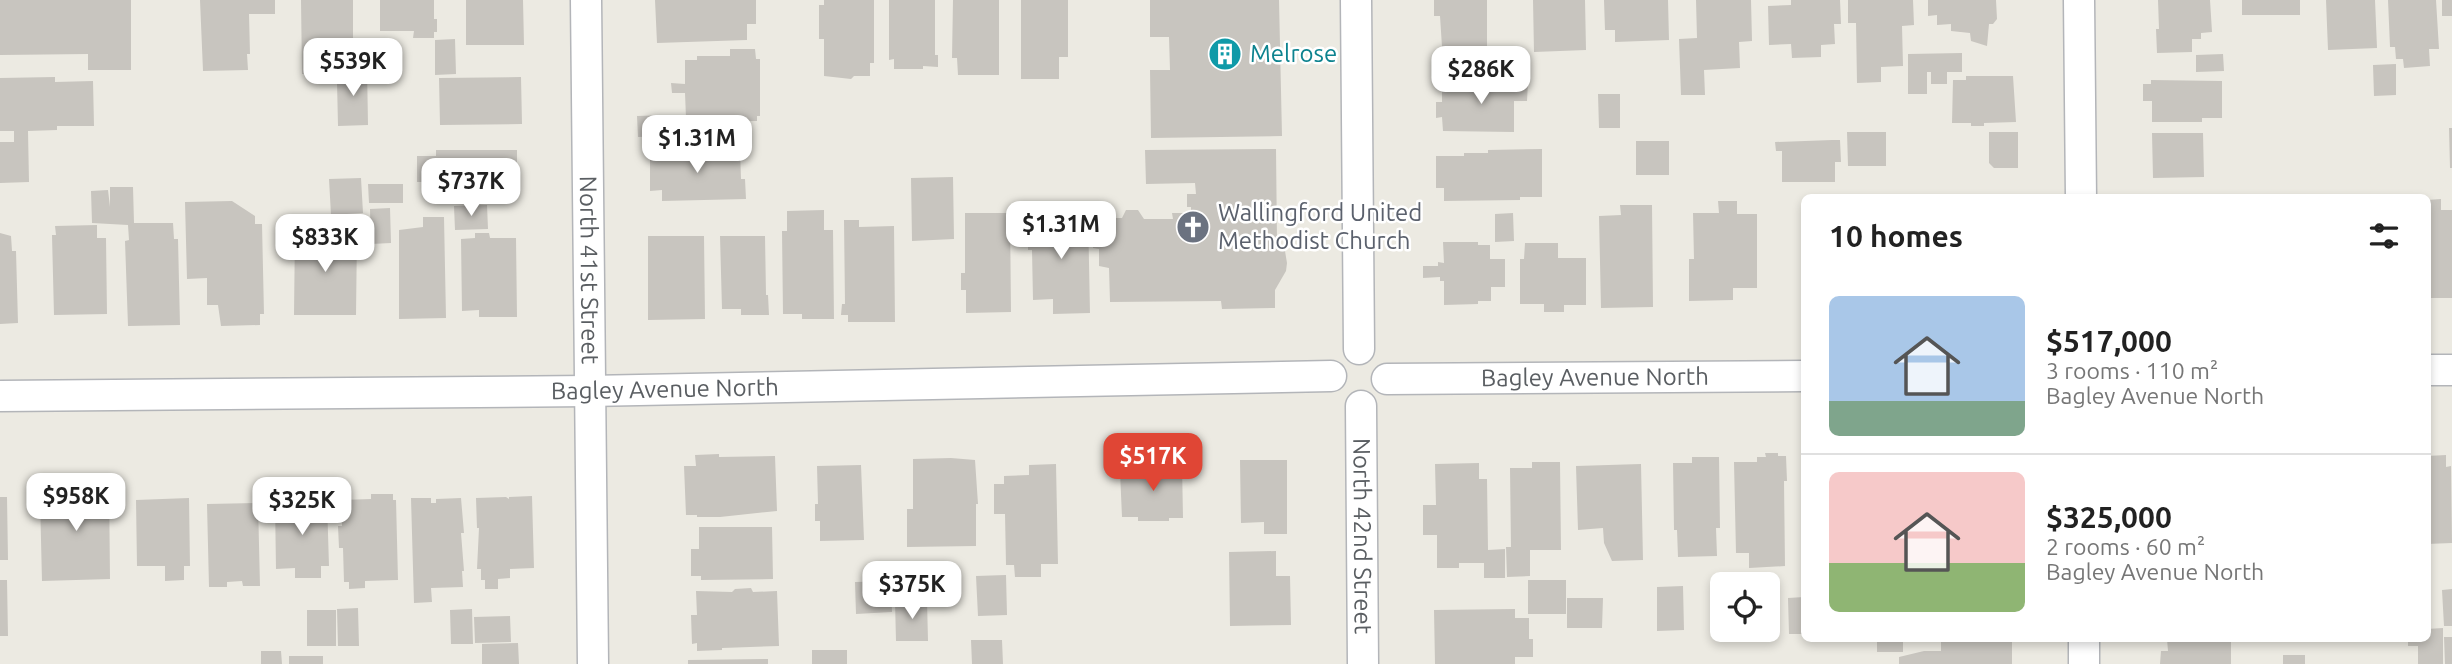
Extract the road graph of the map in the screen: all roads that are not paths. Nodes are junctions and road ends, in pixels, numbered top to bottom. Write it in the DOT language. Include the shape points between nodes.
graph roads {
  1 [pos="586,0"];
  2 [pos="1356,0"];
  3 [pos="2080,0"];
  4 [pos="2081,194"];
  5 [pos="1359,349"];
  6 [pos="2431,370"];
  7 [pos="2452,370"];
  8 [pos="1331,376"];
  9 [pos="1801,376"];
  10 [pos="1387,379"];
  11 [pos="589,391"];
  12 [pos="0,396"];
  13 [pos="1361,406"];
  14 [pos="2084,642"];
  15 [pos="593,664"];
  16 [pos="1363,664"];
  17 [pos="2084,664"];
  1 -- 11 [label="street, North 41st Street"];
  2 -- 5 [label="street"];
  3 -- 4 [label="street"];
  5 -- 8 [label="street" via="1340,356"];
  5 -- 10 [label="street" via="1380,358"];
  6 -- 7 [label="street"];
  8 -- 11 [label="street, Bagley Avenue North"];
  8 -- 13 [label="street" via="1339,396"];
  9 -- 10 [label="street, Bagley Avenue North"];
  10 -- 13 [label="street" via="1382,394"];
  11 -- 12 [label="street, Bagley Avenue North"];
  11 -- 15 [label="street, North 41st Street"];
  13 -- 16 [label="street, North 42nd Street"];
  14 -- 17 [label="street"];
}
